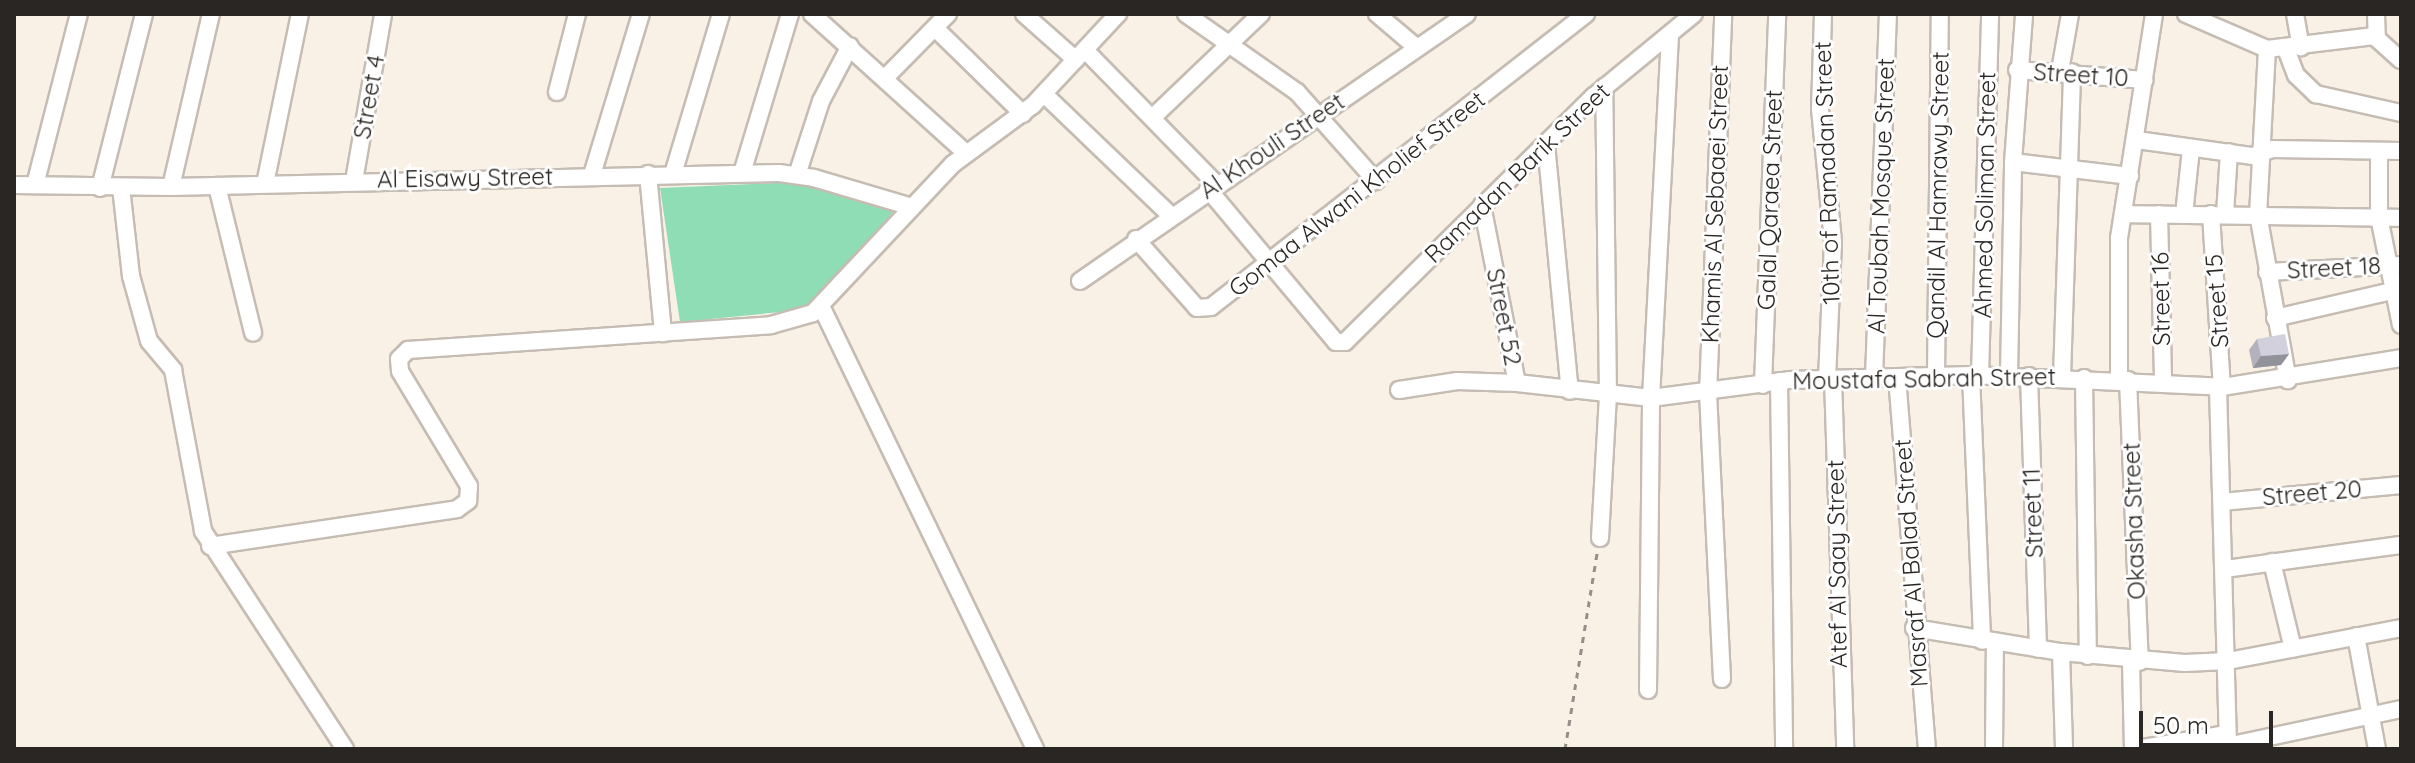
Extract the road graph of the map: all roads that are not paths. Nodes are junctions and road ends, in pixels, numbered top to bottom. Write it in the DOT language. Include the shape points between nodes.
graph roads {
  1 [pos="79,14"];
  2 [pos="144,14"];
  3 [pos="211,14"];
  4 [pos="300,14"];
  5 [pos="383,14"];
  6 [pos="577,14"];
  7 [pos="641,14"];
  8 [pos="721,14"];
  9 [pos="790,14"];
  10 [pos="813,14"];
  11 [pos="948,14"];
  12 [pos="1024,14"];
  13 [pos="1118,14"];
  14 [pos="1186,14"];
  15 [pos="1261,14"];
  16 [pos="1377,14"];
  17 [pos="1467,14"];
  18 [pos="1586,14"];
  19 [pos="1694,14"];
  20 [pos="1723,14"];
  21 [pos="1777,14"];
  22 [pos="1823,14"];
  23 [pos="1888,14"];
  24 [pos="1940,14"];
  25 [pos="1990,14"];
  26 [pos="2024,14"];
  27 [pos="2070,14"];
  28 [pos="2154,14"];
  29 [pos="2186,14"];
  30 [pos="2295,14"];
  31 [pos="2376,14"];
  32 [pos="935,28"];
  33 [pos="1670,35"];
  34 [pos="2377,37"];
  35 [pos="1231,44"];
  36 [pos="850,46"];
  37 [pos="1417,48"];
  38 [pos="2294,48"];
  39 [pos="2267,49"];
  40 [pos="1080,55"];
  41 [pos="2401,60"];
  42 [pos="2017,70"];
  43 [pos="2066,72"];
  44 [pos="885,78"];
  45 [pos="2145,80"];
  46 [pos="1604,87"];
  47 [pos="557,92"];
  48 [pos="1044,94"];
  49 [pos="2401,113"];
  50 [pos="1023,114"];
  51 [pos="1319,114"];
  52 [pos="1152,118"];
  53 [pos="2137,140"];
  54 [pos="1546,144"];
  55 [pos="2191,148"];
  56 [pos="2379,151"];
  57 [pos="2401,151"];
  58 [pos="2229,152"];
  59 [pos="966,153"];
  60 [pos="2258,156"];
  61 [pos="2013,162"];
  62 [pos="2068,168"];
  63 [pos="742,173"];
  64 [pos="648,174"];
  65 [pos="673,174"];
  66 [pos="592,175"];
  67 [pos="797,175"];
  68 [pos="2130,176"];
  69 [pos="354,181"];
  70 [pos="1376,181"];
  71 [pos="265,184"];
  72 [pos="14,185"];
  73 [pos="35,185"];
  74 [pos="217,186"];
  75 [pos="121,187"];
  76 [pos="171,187"];
  77 [pos="1212,187"];
  78 [pos="100,188"];
  79 [pos="1482,205"];
  80 [pos="912,207"];
  81 [pos="2123,214"];
  82 [pos="2159,214"];
  83 [pos="2218,214"];
  84 [pos="2258,214"];
  85 [pos="1170,215"];
  86 [pos="2184,215"];
  87 [pos="2379,217"];
  88 [pos="2401,218"];
  89 [pos="1136,239"];
  90 [pos="1268,263"];
  91 [pos="2394,265"];
  92 [pos="2267,272"];
  93 [pos="1080,281"];
  94 [pos="2392,291"];
  95 [pos="821,306"];
  96 [pos="2275,318"];
  97 [pos="2401,325"];
  98 [pos="253,333"];
  99 [pos="663,333"];
  100 [pos="2401,358"];
  101 [pos="1976,375"];
  102 [pos="2009,375"];
  103 [pos="1936,376"];
  104 [pos="2029,376"];
  105 [pos="1874,377"];
  106 [pos="1897,377"];
  107 [pos="2062,377"];
  108 [pos="2084,378"];
  109 [pos="1830,380"];
  110 [pos="2123,380"];
  111 [pos="2288,380"];
  112 [pos="1517,383"];
  113 [pos="1771,383"];
  114 [pos="2163,383"];
  115 [pos="2220,387"];
  116 [pos="1399,390"];
  117 [pos="1570,391"];
  118 [pos="1708,394"];
  119 [pos="1608,397"];
  120 [pos="1651,398"];
  121 [pos="2401,485"];
  122 [pos="2222,502"];
  123 [pos="1600,538"];
  124 [pos="2401,545"];
  125 [pos="210,546"];
  126 [pos="2272,562"];
  127 [pos="2225,569"];
  128 [pos="1914,628"];
  129 [pos="2401,628"];
  130 [pos="2356,636"];
  131 [pos="1988,641"];
  132 [pos="2038,649"];
  133 [pos="2293,649"];
  134 [pos="2061,652"];
  135 [pos="2088,656"];
  136 [pos="2228,661"];
  137 [pos="2136,662"];
  138 [pos="1722,679"];
  139 [pos="1648,690"];
  140 [pos="2401,709"];
  141 [pos="2370,715"];
  142 [pos="2227,743"];
  143 [pos="345,749"];
  144 [pos="1035,749"];
  145 [pos="1784,749"];
  146 [pos="1845,749"];
  147 [pos="1927,749"];
  148 [pos="1994,749"];
  149 [pos="2064,749"];
  150 [pos="2135,749"];
  151 [pos="2377,749"];
  1 -- 73 [label="street"];
  2 -- 78 [label="street"];
  3 -- 76 [label="street"];
  4 -- 71 [label="street"];
  5 -- 69 [label="street, Street 4"];
  6 -- 47 [label="street"];
  7 -- 66 [label="street"];
  8 -- 65 [label="street"];
  9 -- 63 [label="street"];
  10 -- 36 [label="street"];
  11 -- 32 [label="street"];
  12 -- 40 [label="street"];
  13 -- 40 [label="street"];
  14 -- 35 [label="street"];
  15 -- 35 [label="street"];
  16 -- 37 [label="street"];
  17 -- 37 [label="street, Al Khouli Street"];
  18 -- 70 [label="street, Gomaa Alwani Kholief Street"];
  19 -- 33 [label="street, Ramadan Barik Street"];
  20 -- 118 [label="street, Khamis Al Sebaaei Street"];
  21 -- 113 [label="street, Galal Qaraea Street"];
  22 -- 109 [label="street, 10th of Ramadan Street" via="1820,109 1833,242"];
  23 -- 105 [label="street, Al Toubah Mosque Street"];
  24 -- 103 [label="street, Qandil Al Hamrawy Street"];
  25 -- 101 [label="street, Ahmed Soliman Street"];
  26 -- 42 [label="street"];
  27 -- 43 [label="street"];
  28 -- 45 [label="street, Okasha Street"];
  29 -- 39 [label="street"];
  30 -- 38 [label="street"];
  31 -- 34 [label="street"];
  32 -- 44 [label="street"];
  32 -- 50 [label="street"];
  33 -- 46 [label="street, Ramadan Barik Street"];
  33 -- 120 [label="street"];
  34 -- 38 [label="street"];
  34 -- 41 [label="street"];
  35 -- 51 [label="street"];
  35 -- 52 [label="street"];
  36 -- 44 [label="street"];
  36 -- 67 [label="street" via="821,101"];
  37 -- 51 [label="street, Al Khouli Street"];
  38 -- 39 [label="street"];
  38 -- 49 [label="street" via="2296,75 2316,94"];
  39 -- 60 [label="street"];
  40 -- 48 [label="street"];
  40 -- 52 [label="street"];
  42 -- 43 [label="street, Street 10"];
  42 -- 61 [label="street"];
  43 -- 45 [label="street, Street 10"];
  43 -- 62 [label="street"];
  44 -- 59 [label="street"];
  45 -- 53 [label="street, Okasha Street"];
  46 -- 54 [label="street, Ramadan Barik Street"];
  46 -- 119 [label="street"];
  48 -- 50 [label="street"];
  48 -- 85 [label="street"];
  50 -- 59 [label="street"];
  51 -- 70 [label="street"];
  51 -- 77 [label="street, Al Khouli Street"];
  52 -- 77 [label="street"];
  53 -- 55 [label="street"];
  53 -- 68 [label="street, Okasha Street"];
  54 -- 79 [label="street, Ramadan Barik Street"];
  54 -- 117 [label="street"];
  55 -- 58 [label="street"];
  55 -- 86 [label="street"];
  56 -- 57 [label="street"];
  56 -- 60 [label="street" via="2272,149"];
  56 -- 87 [label="street"];
  58 -- 60 [label="street"];
  58 -- 83 [label="street, Street 15"];
  59 -- 80 [label="street"];
  60 -- 84 [label="street"];
  61 -- 62 [label="street"];
  61 -- 102 [label="street"];
  62 -- 68 [label="street"];
  62 -- 107 [label="street"];
  63 -- 65 [label="street, Al Eisawy Street"];
  63 -- 67 [label="street, Al Eisawy Street"];
  64 -- 65 [label="street, Al Eisawy Street"];
  64 -- 66 [label="street, Al Eisawy Street"];
  64 -- 99 [label="street"];
  66 -- 69 [label="street, Al Eisawy Street"];
  67 -- 80 [label="street, Al Eisawy Street"];
  68 -- 81 [label="street, Okasha Street"];
  69 -- 71 [label="street, Al Eisawy Street"];
  70 -- 90 [label="street, Gomaa Alwani Kholief Street"];
  71 -- 74 [label="street, Al Eisawy Street"];
  72 -- 73 [label="street, Al Eisawy Street"];
  73 -- 78 [label="street, Al Eisawy Street"];
  74 -- 76 [label="street, Al Eisawy Street"];
  74 -- 98 [label="street"];
  75 -- 76 [label="street, Al Eisawy Street"];
  75 -- 78 [label="street, Al Eisawy Street"];
  75 -- 125 [label="street" via="131,276 149,341 173,370 186,457"];
  77 -- 85 [label="street, Al Khouli Street"];
  77 -- 90 [label="street"];
  79 -- 90 [label="street, Ramadan Barik Street" via="1347,341 1336,342"];
  79 -- 112 [label="street, Street 52"];
  80 -- 95 [label="street"];
  81 -- 82 [label="street"];
  81 -- 110 [label="street, Okasha Street"];
  82 -- 86 [label="street"];
  82 -- 114 [label="street, Street 16"];
  83 -- 84 [label="street"];
  83 -- 86 [label="street"];
  83 -- 115 [label="street, Street 15"];
  84 -- 87 [label="street"];
  84 -- 92 [label="street"];
  85 -- 89 [label="street, Al Khouli Street"];
  87 -- 88 [label="street"];
  87 -- 91 [label="street"];
  89 -- 90 [label="street, Gomaa Alwani Kholief Street" via="1202,310"];
  89 -- 93 [label="street, Al Khouli Street"];
  91 -- 92 [label="street, Street 18"];
  91 -- 94 [label="street"];
  92 -- 96 [label="street"];
  94 -- 96 [label="street"];
  94 -- 97 [label="street"];
  95 -- 99 [label="street" via="800,319 771,325"];
  95 -- 144 [label="street"];
  96 -- 111 [label="street"];
  99 -- 125 [label="street" via="408,350 399,359 400,371 469,486 468,501 457,509"];
  100 -- 111 [label="street, Moustafa Sabrah Street"];
  101 -- 102 [label="street, Moustafa Sabrah Street"];
  101 -- 103 [label="street, Moustafa Sabrah Street"];
  101 -- 131 [label="street, Ahmed Soliman Street"];
  102 -- 104 [label="street, Moustafa Sabrah Street"];
  103 -- 106 [label="street, Moustafa Sabrah Street"];
  104 -- 107 [label="street, Moustafa Sabrah Street"];
  104 -- 132 [label="street, Street 11"];
  105 -- 106 [label="street, Moustafa Sabrah Street"];
  105 -- 109 [label="street, Moustafa Sabrah Street"];
  106 -- 128 [label="street, Masraf Al Balad Street"];
  107 -- 108 [label="street, Moustafa Sabrah Street"];
  108 -- 110 [label="street, Moustafa Sabrah Street"];
  108 -- 135 [label="street"];
  109 -- 113 [label="street, Moustafa Sabrah Street"];
  109 -- 146 [label="street, Atef Al Saay Street"];
  110 -- 114 [label="street, Moustafa Sabrah Street"];
  110 -- 137 [label="street, Okasha Street"];
  111 -- 115 [label="street, Moustafa Sabrah Street"];
  112 -- 116 [label="street, Moustafa Sabrah Street" via="1457,381"];
  112 -- 117 [label="street, Moustafa Sabrah Street"];
  113 -- 118 [label="street, Moustafa Sabrah Street"];
  113 -- 145 [label="street, Galal Qaraea Street"];
  114 -- 115 [label="street, Moustafa Sabrah Street"];
  115 -- 122 [label="street, Street 15"];
  117 -- 119 [label="street, Moustafa Sabrah Street"];
  118 -- 120 [label="street, Moustafa Sabrah Street"];
  118 -- 138 [label="street, Khamis Al Sebaaei Street"];
  119 -- 120 [label="street, Moustafa Sabrah Street"];
  119 -- 123 [label="street"];
  120 -- 139 [label="street"];
  121 -- 122 [label="street, Street 20"];
  122 -- 127 [label="street, Street 15"];
  124 -- 126 [label="street"];
  125 -- 143 [label="street"];
  126 -- 127 [label="street"];
  126 -- 133 [label="street"];
  127 -- 136 [label="street, Street 15"];
  128 -- 131 [label="street"];
  128 -- 147 [label="street, Masraf Al Balad Street"];
  129 -- 130 [label="street"];
  130 -- 133 [label="street"];
  130 -- 141 [label="street"];
  131 -- 132 [label="street"];
  131 -- 148 [label="street, Ahmed Soliman Street"];
  132 -- 134 [label="street"];
  133 -- 136 [label="street"];
  134 -- 135 [label="street"];
  134 -- 149 [label="street"];
  135 -- 137 [label="street"];
  136 -- 137 [label="street"];
  136 -- 142 [label="street, Street 15"];
  137 -- 150 [label="street, Okasha Street"];
  140 -- 141 [label="street"];
  141 -- 142 [label="street"];
  141 -- 151 [label="street"];
  142 -- 150 [label="street"];
}
